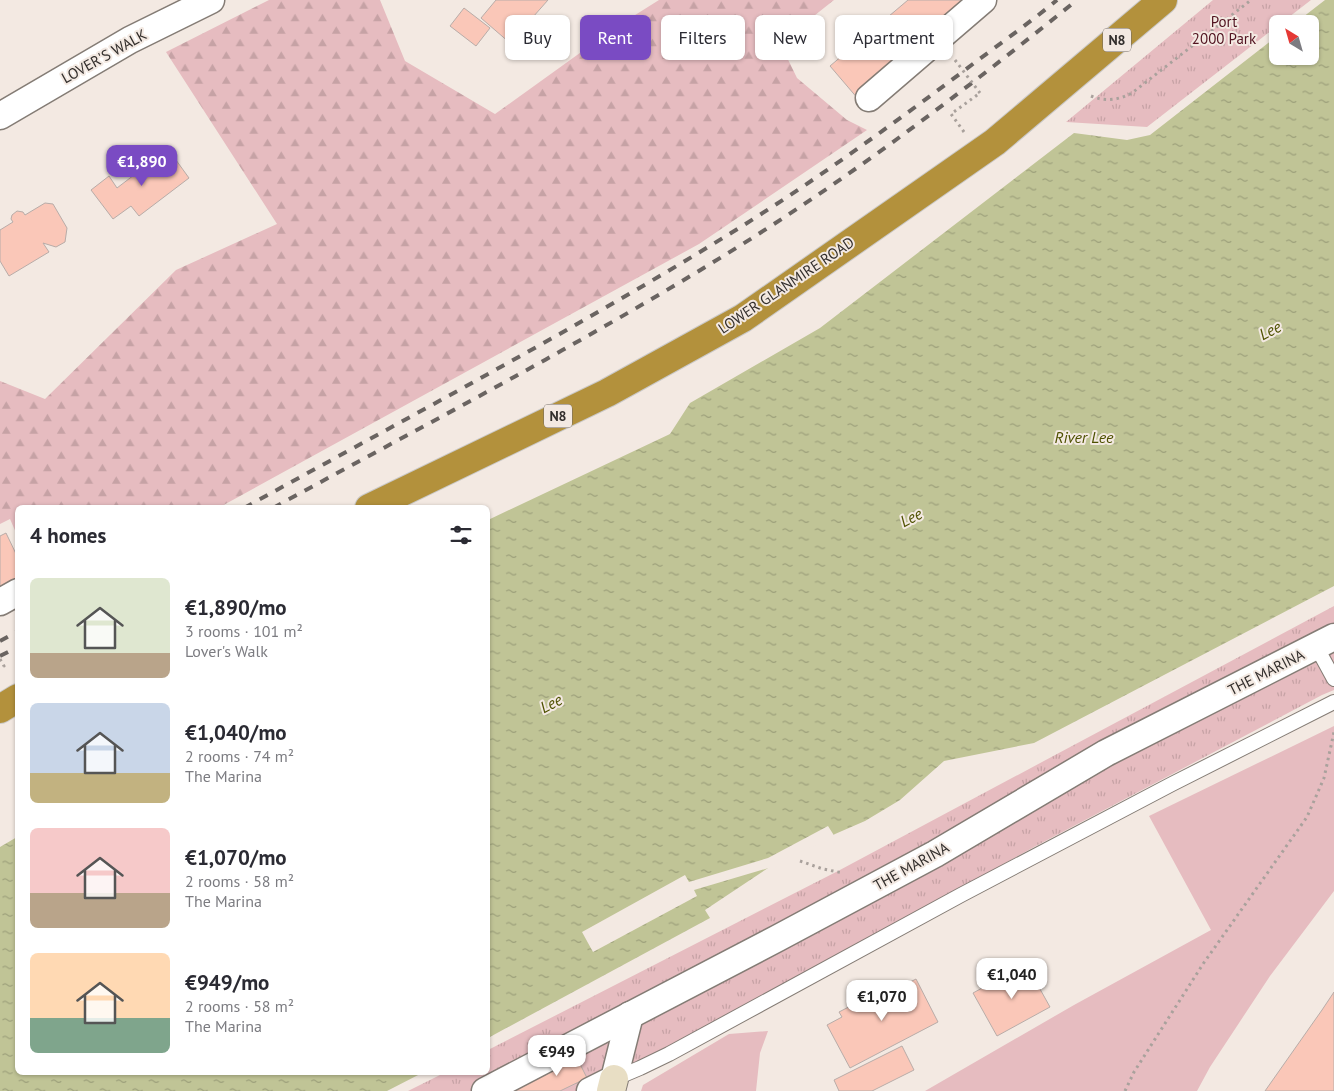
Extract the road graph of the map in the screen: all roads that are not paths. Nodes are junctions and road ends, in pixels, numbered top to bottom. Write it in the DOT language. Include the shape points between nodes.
graph roads {
  1 [pos="211,0"];
  2 [pos="983,0"];
  3 [pos="1163,0"];
  4 [pos="869,98"];
  5 [pos="0,116"];
  6 [pos="375,505"];
  7 [pos="15,594"];
  8 [pos="0,602"];
  9 [pos="1325,642"];
  10 [pos="1334,679"];
  11 [pos="15,700"];
  12 [pos="1334,702"];
  13 [pos="0,709"];
  14 [pos="630,1015"];
  15 [pos="613,1085"];
  16 [pos="485,1091"];
  17 [pos="590,1091"];
  1 -- 5 [label="street, LOVER'S WALK" via="130,40"];
  2 -- 4 [label="street"];
  3 -- 6 [label="highway, LOWER GLANMIRE ROAD / N8" via="995,142 743,318 607,393"];
  7 -- 8 [label="street"];
  9 -- 10 [label="lane"];
  9 -- 14 [label="street, THE MARINA" via="1106,753 935,854"];
  11 -- 13 [label="highway"];
  12 -- 15 [label="lane" via="1066,839"];
  14 -- 15 [label="street"];
  14 -- 16 [label="street, THE MARINA"];
  15 -- 17 [label="street"];
}
